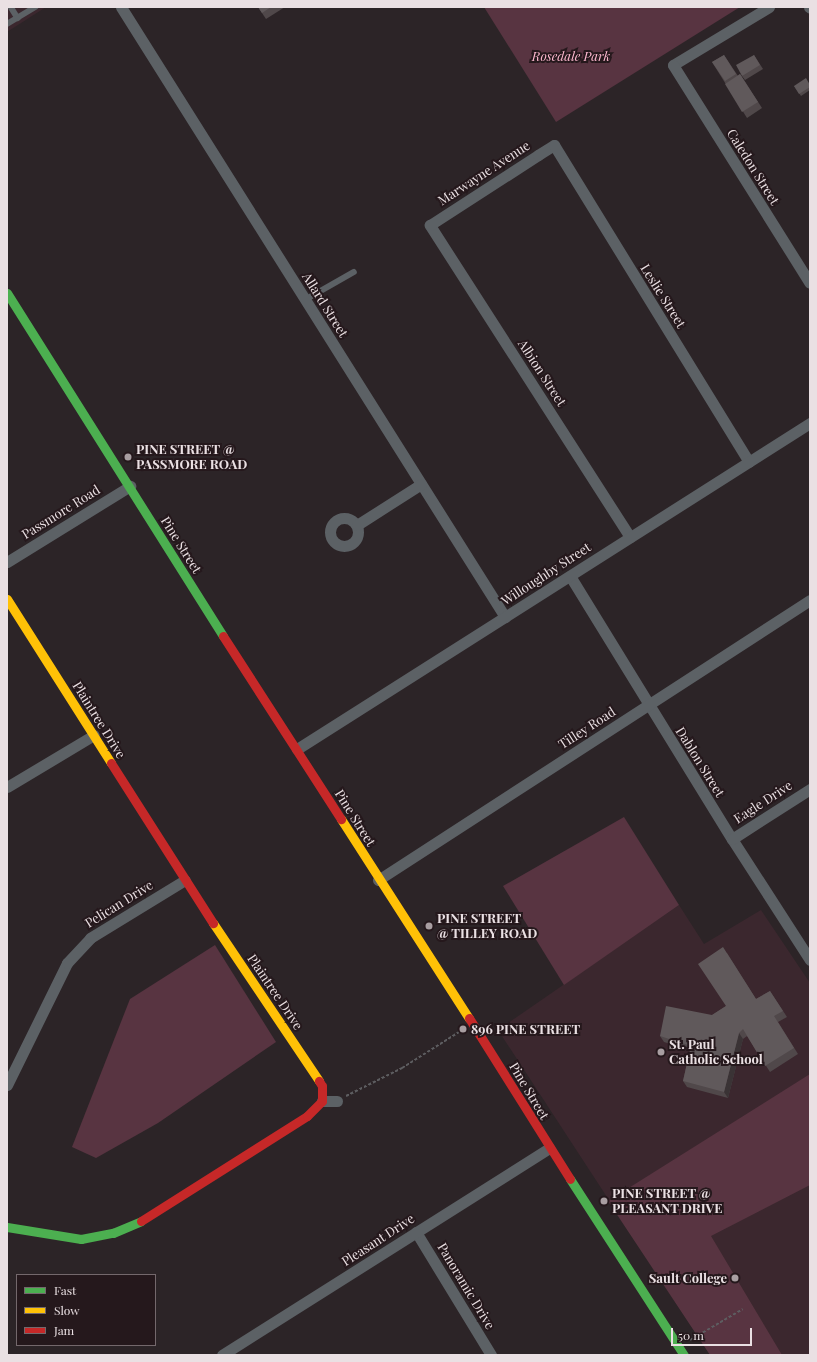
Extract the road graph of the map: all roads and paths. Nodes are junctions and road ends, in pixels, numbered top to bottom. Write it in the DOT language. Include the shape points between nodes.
graph roads {
  1 [pos="11,7"];
  2 [pos="35,7"];
  3 [pos="121,7"];
  4 [pos="769,7"];
  5 [pos="18,18"];
  6 [pos="7,24"];
  7 [pos="554,145"];
  8 [pos="430,225"];
  9 [pos="354,272"];
  10 [pos="810,283"];
  11 [pos="7,293"];
  12 [pos="305,300"];
  13 [pos="810,423"];
  14 [pos="749,462"];
  15 [pos="421,484"];
  16 [pos="130,486"];
  17 [pos="357,525"];
  18 [pos="630,538"];
  19 [pos="7,562"];
  20 [pos="570,576"];
  21 [pos="7,599"];
  22 [pos="810,600"];
  23 [pos="505,617"];
  24 [pos="649,705"];
  25 [pos="94,735"];
  26 [pos="297,749"];
  27 [pos="7,787"];
  28 [pos="810,788"];
  29 [pos="732,839"];
  30 [pos="185,880"];
  31 [pos="378,880"];
  32 [pos="810,960"];
  33 [pos="473,1024"];
  34 [pos="7,1085"];
  35 [pos="322,1101"];
  36 [pos="337,1101"];
  37 [pos="549,1148"];
  38 [pos="7,1227"];
  39 [pos="416,1232"];
  40 [pos="743,1309"];
  41 [pos="679,1346"];
  42 [pos="222,1355"];
  43 [pos="491,1355"];
  44 [pos="684,1355"];
  1 -- 5 [label="lane"];
  2 -- 5 [label="lane"];
  3 -- 12 [label="street, Allard Street"];
  4 -- 10 [label="street, Caledon Street" via="673,65"];
  5 -- 6 [label="lane"];
  7 -- 8 [label="street, Marwayne Avenue"];
  7 -- 14 [label="street, Leslie Street"];
  8 -- 18 [label="street, Albion Street"];
  9 -- 12 [label="lane"];
  11 -- 16 [label="street, Pine Street"];
  12 -- 15 [label="street, Allard Street"];
  13 -- 14 [label="street, Willoughby Street"];
  14 -- 18 [label="street, Willoughby Street"];
  15 -- 17 [label="street"];
  15 -- 23 [label="street, Allard Street"];
  16 -- 19 [label="street, Passmore Road"];
  16 -- 26 [label="street, Pine Street" via="179,568"];
  18 -- 20 [label="street, Willoughby Street"];
  20 -- 23 [label="street, Willoughby Street"];
  20 -- 24 [label="street, Dablon Street"];
  21 -- 25 [label="street, Plaintree Drive"];
  22 -- 24 [label="street, Tilley Road"];
  23 -- 26 [label="street, Willoughby Street"];
  24 -- 29 [label="street, Dablon Street"];
  24 -- 31 [label="street, Tilley Road"];
  25 -- 27 [label="street"];
  25 -- 30 [label="street, Plaintree Drive"];
  26 -- 31 [label="street, Pine Street"];
  28 -- 29 [label="street, Eagle Drive"];
  29 -- 32 [label="street, Dablon Street"];
  30 -- 34 [label="street, Pelican Drive" via="90,938 67,962"];
  30 -- 35 [label="street, Plaintree Drive" via="322,1086"];
  31 -- 33 [label="street, Pine Street"];
  33 -- 36 [label="path" via="402,1068"];
  33 -- 37 [label="street, Pine Street"];
  35 -- 36 [label="street"];
  35 -- 38 [label="street" via="307,1116 260,1148 143,1220 113,1234 81,1239"];
  37 -- 39 [label="street, Pleasant Drive"];
  37 -- 41 [label="street, Pine Street"];
  39 -- 42 [label="street, Pleasant Drive"];
  39 -- 43 [label="street, Panoramic Drive"];
  40 -- 41 [label="path"];
  41 -- 44 [label="street, Pine Street"];
}
